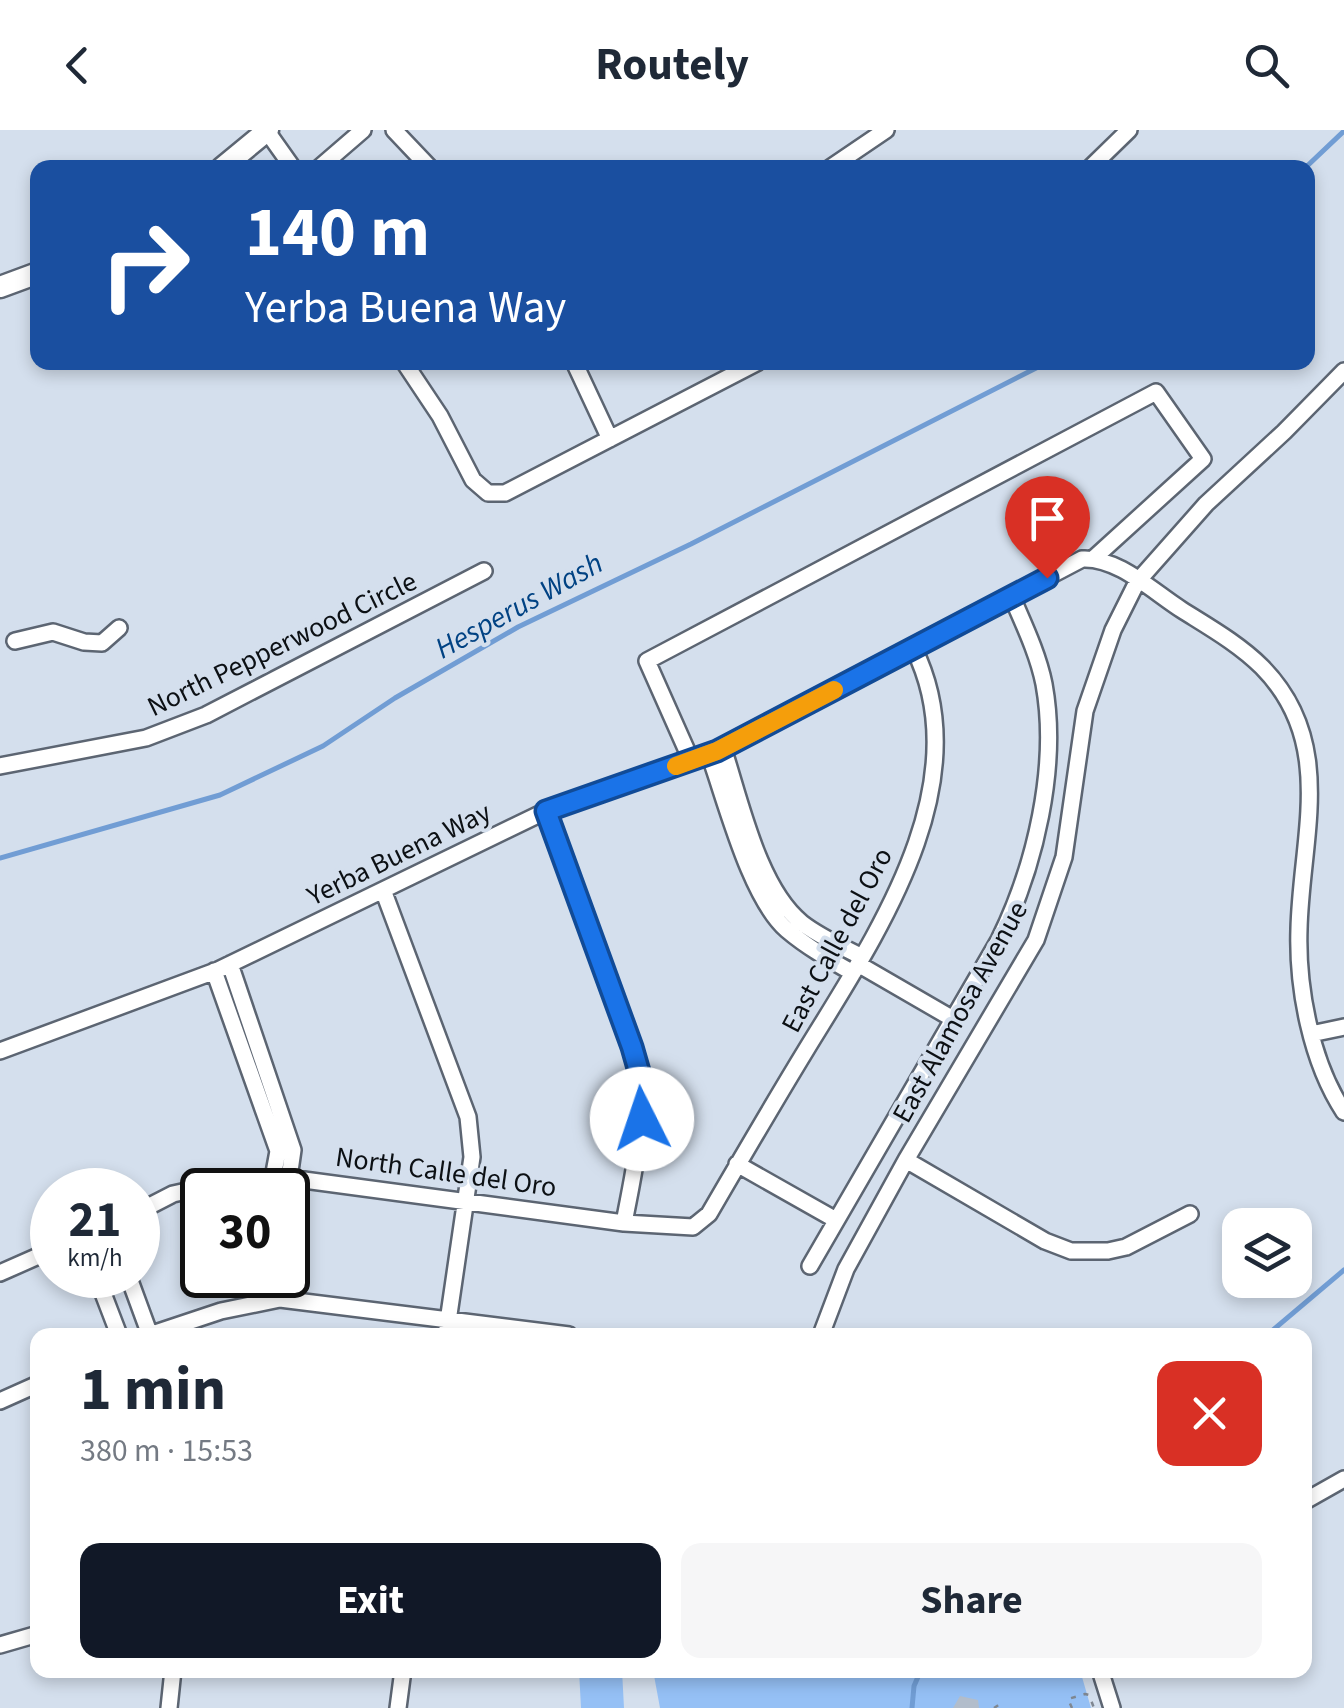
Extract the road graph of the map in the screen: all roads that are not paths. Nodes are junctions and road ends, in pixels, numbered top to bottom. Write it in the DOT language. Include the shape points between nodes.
graph roads {
  1 [pos="267,130"];
  2 [pos="364,130"];
  3 [pos="394,130"];
  4 [pos="886,130"];
  5 [pos="1129,130"];
  6 [pos="231,160"];
  7 [pos="287,160"];
  8 [pos="328,160"];
  9 [pos="422,160"];
  10 [pos="842,160"];
  11 [pos="1098,160"];
  12 [pos="30,276"];
  13 [pos="0,287"];
  14 [pos="409,370"];
  15 [pos="578,370"];
  16 [pos="743,370"];
  17 [pos="1344,370"];
  18 [pos="610,439"];
  19 [pos="1092,559"];
  20 [pos="484,571"];
  21 [pos="1137,582"];
  22 [pos="1012,596"];
  23 [pos="119,628"];
  24 [pos="14,641"];
  25 [pos="914,649"];
  26 [pos="716,751"];
  27 [pos="692,760"];
  28 [pos="0,766"];
  29 [pos="546,811"];
  30 [pos="383,890"];
  31 [pos="230,964"];
  32 [pos="858,965"];
  33 [pos="214,972"];
  34 [pos="953,1019"];
  35 [pos="1344,1027"];
  36 [pos="1311,1034"];
  37 [pos="0,1051"];
  38 [pos="1344,1112"];
  39 [pos="906,1160"];
  40 [pos="737,1164"];
  41 [pos="280,1168"];
  42 [pos="285,1168"];
  43 [pos="310,1182"];
  44 [pos="467,1203"];
  45 [pos="1190,1214"];
  46 [pos="836,1220"];
  47 [pos="624,1223"];
  48 [pos="693,1227"];
  49 [pos="30,1260"];
  50 [pos="810,1266"];
  51 [pos="0,1273"];
  52 [pos="105,1298"];
  53 [pos="136,1298"];
  54 [pos="448,1318"];
  55 [pos="116,1328"];
  56 [pos="147,1328"];
  57 [pos="172,1328"];
  58 [pos="447,1328"];
  59 [pos="519,1328"];
  60 [pos="824,1328"];
  61 [pos="30,1388"];
  62 [pos="0,1401"];
  63 [pos="1344,1479"];
  64 [pos="1312,1497"];
  65 [pos="30,1636"];
  66 [pos="0,1645"];
  67 [pos="172,1678"];
  68 [pos="401,1678"];
  69 [pos="1103,1678"];
  70 [pos="169,1708"];
  71 [pos="398,1708"];
  72 [pos="1112,1708"];
  1 -- 6 [label="main road"];
  1 -- 7 [label="street"];
  2 -- 8 [label="street"];
  3 -- 9 [label="street"];
  4 -- 10 [label="street"];
  5 -- 11 [label="street"];
  12 -- 13 [label="main road"];
  14 -- 18 [label="street" via="473,480 488,492 519,488"];
  15 -- 18 [label="street"];
  16 -- 18 [label="street"];
  17 -- 21 [label="street, East Alamosa Avenue" via="1206,504"];
  19 -- 21 [label="street"];
  19 -- 22 [label="street, Yerba Buena Way"];
  19 -- 27 [label="street, Yerba Buena Way" via="1203,459 1156,392 647,661"];
  20 -- 28 [label="street, North Pepperwood Circle" via="206,716 146,738"];
  21 -- 36 [label="street" via="1237,645 1264,669 1298,722 1310,789 1298,952"];
  21 -- 39 [label="street, East Alamosa Avenue" via="1085,711 1074,806 1048,910"];
  22 -- 25 [label="street, Yerba Buena Way"];
  22 -- 34 [label="street" via="1046,697 1042,801 1012,912"];
  23 -- 24 [label="street" via="102,643 54,632"];
  25 -- 26 [label="street, Yerba Buena Way"];
  25 -- 32 [label="street, East Calle del Oro" via="934,705 929,790 909,864"];
  26 -- 27 [label="street, Yerba Buena Way"];
  26 -- 32 [label="street" via="780,898"];
  27 -- 29 [label="street, Yerba Buena Way"];
  29 -- 30 [label="street, Yerba Buena Way"];
  29 -- 47 [label="street" via="642,1082"];
  30 -- 31 [label="street, Yerba Buena Way"];
  30 -- 44 [label="street" via="468,1117"];
  31 -- 33 [label="street, Yerba Buena Way"];
  31 -- 42 [label="street" via="293,1150"];
  32 -- 34 [label="street"];
  32 -- 40 [label="street, East Calle del Oro"];
  33 -- 37 [label="street, Yerba Buena Way"];
  33 -- 41 [label="street"];
  34 -- 46 [label="street"];
  35 -- 36 [label="street"];
  36 -- 38 [label="street"];
  39 -- 45 [label="street" via="1071,1252 1126,1247"];
  39 -- 60 [label="street, East Alamosa Avenue" via="846,1269"];
  40 -- 46 [label="street"];
  40 -- 48 [label="street, East Calle del Oro" via="709,1214"];
  43 -- 44 [label="street, North Calle del Oro"];
  44 -- 47 [label="street, North Calle del Oro"];
  44 -- 54 [label="street"];
  46 -- 50 [label="street"];
  47 -- 48 [label="street, North Calle del Oro"];
  49 -- 51 [label="street"];
  52 -- 55 [label="street"];
  53 -- 56 [label="street"];
  54 -- 57 [label="street" via="280,1299"];
  54 -- 58 [label="street"];
  54 -- 59 [label="street"];
  61 -- 62 [label="street"];
  63 -- 64 [label="street"];
  65 -- 66 [label="street"];
  67 -- 70 [label="street"];
  68 -- 71 [label="street"];
  69 -- 72 [label="street"];
}
